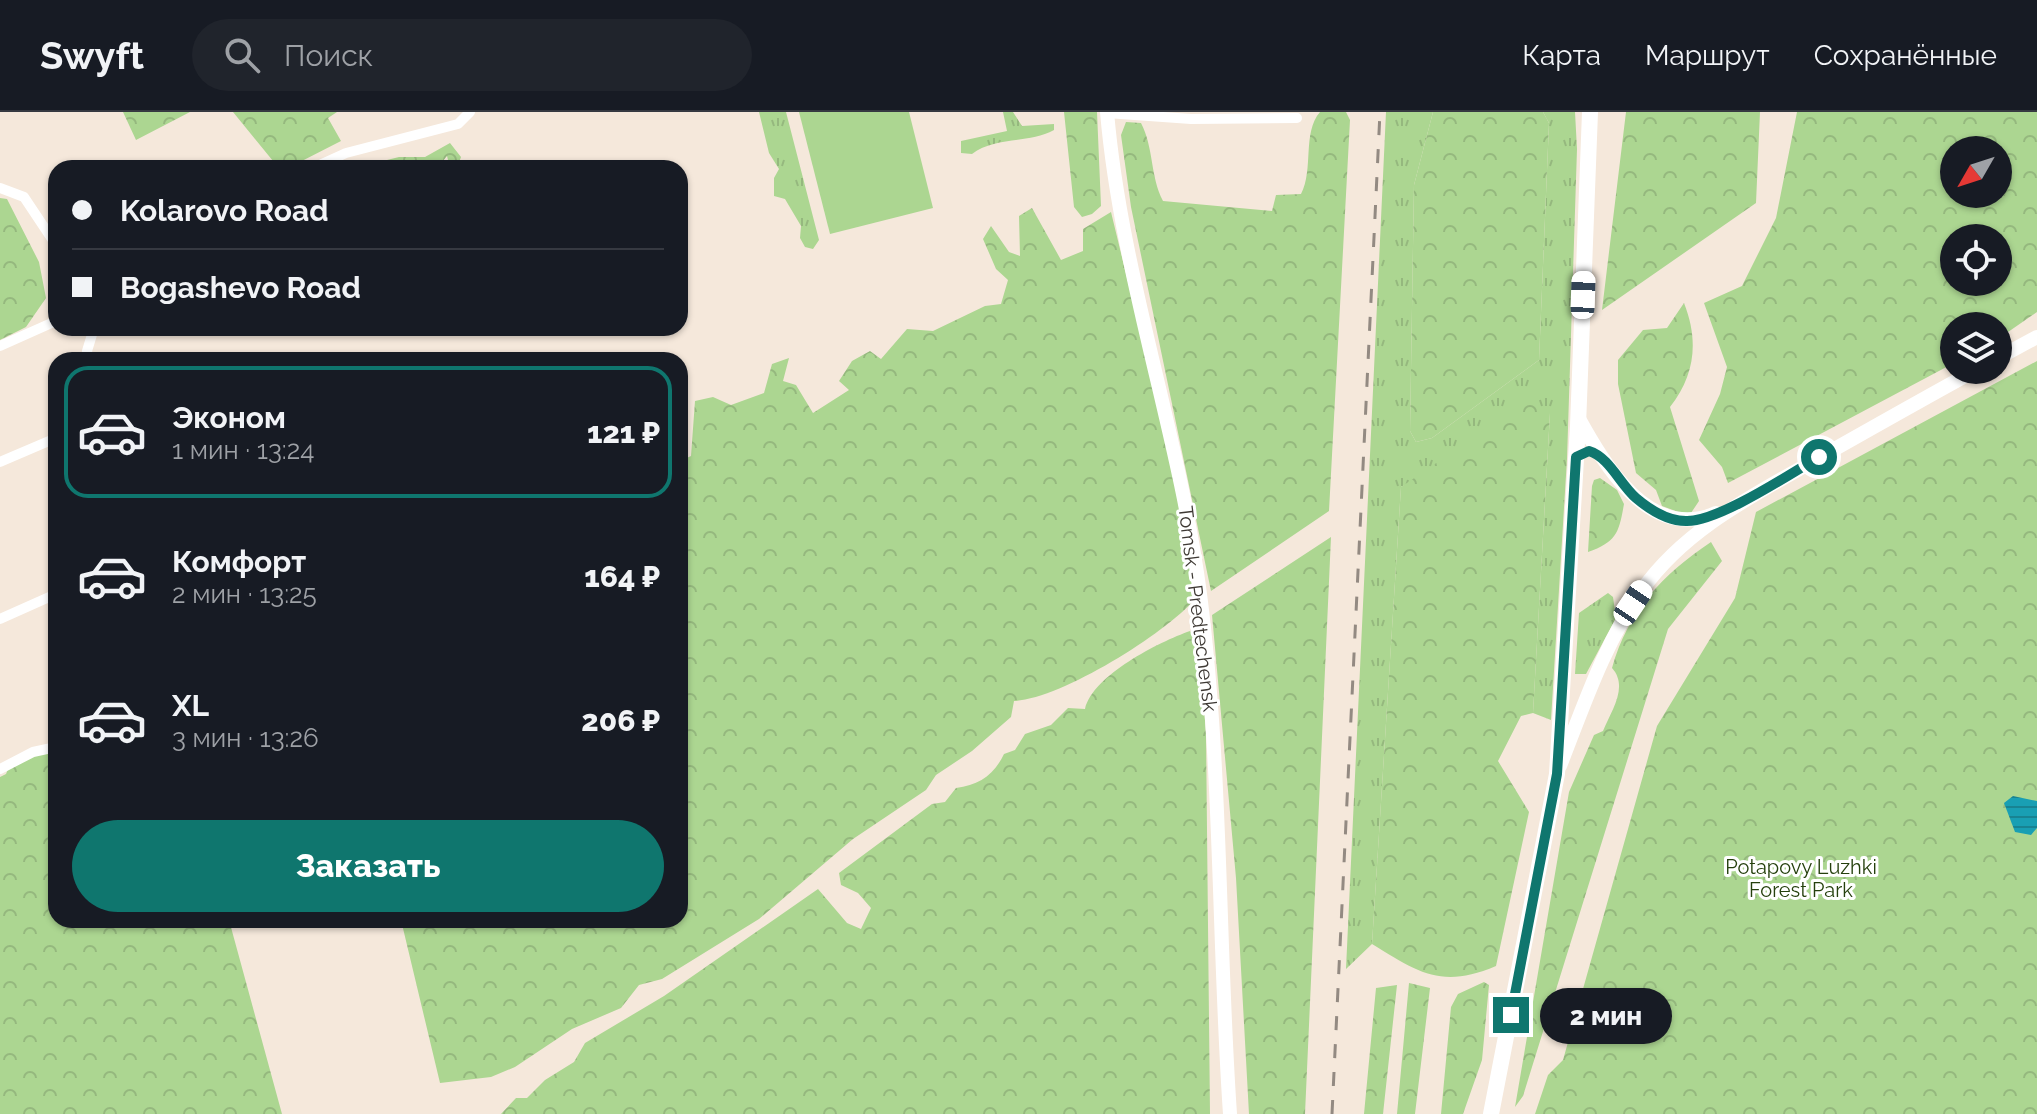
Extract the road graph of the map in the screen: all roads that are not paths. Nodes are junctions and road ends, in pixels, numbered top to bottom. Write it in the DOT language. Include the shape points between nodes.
graph roads {
  1 [pos="470,112"];
  2 [pos="1590,112"];
  3 [pos="1107,113"];
  4 [pos="1297,118"];
  5 [pos="331,160"];
  6 [pos="0,188"];
  7 [pos="48,233"];
  8 [pos="48,325"];
  9 [pos="2037,337"];
  10 [pos="0,346"];
  11 [pos="2012,350"];
  12 [pos="1951,384"];
  13 [pos="1578,417"];
  14 [pos="48,441"];
  15 [pos="1598,454"];
  16 [pos="1576,457"];
  17 [pos="3,461"];
  18 [pos="1746,499"];
  19 [pos="1670,518"];
  20 [pos="1686,542"];
  21 [pos="48,598"];
  22 [pos="0,619"];
  23 [pos="1563,693"];
  24 [pos="1586,698"];
  25 [pos="48,749"];
  26 [pos="0,769"];
  27 [pos="1557,774"];
  28 [pos="1230,1114"];
  29 [pos="1491,1114"];
  1 -- 5 [label="street" via="458,124"];
  2 -- 13 [label="main road"];
  3 -- 4 [label="street"];
  3 -- 28 [label="main road, Tomsk - Predtechensk" via="1121,210 1190,525 1200,594 1213,733"];
  6 -- 7 [label="street" via="24,197"];
  8 -- 10 [label="street"];
  9 -- 11 [label="main road"];
  12 -- 18 [label="main road"];
  13 -- 15 [label="main road"];
  13 -- 16 [label="main road"];
  14 -- 17 [label="street"];
  15 -- 16 [label="main road" via="1589,451"];
  15 -- 19 [label="main road" via="1636,498"];
  16 -- 23 [label="main road"];
  18 -- 19 [label="main road" via="1702,519"];
  18 -- 20 [label="main road"];
  19 -- 20 [label="main road" via="1687,530"];
  20 -- 24 [label="main road" via="1623,618"];
  21 -- 22 [label="street"];
  23 -- 24 [label="main road" via="1576,704"];
  23 -- 27 [label="main road"];
  24 -- 27 [label="main road"];
  25 -- 26 [label="street"];
  27 -- 29 [label="main road"];
}
